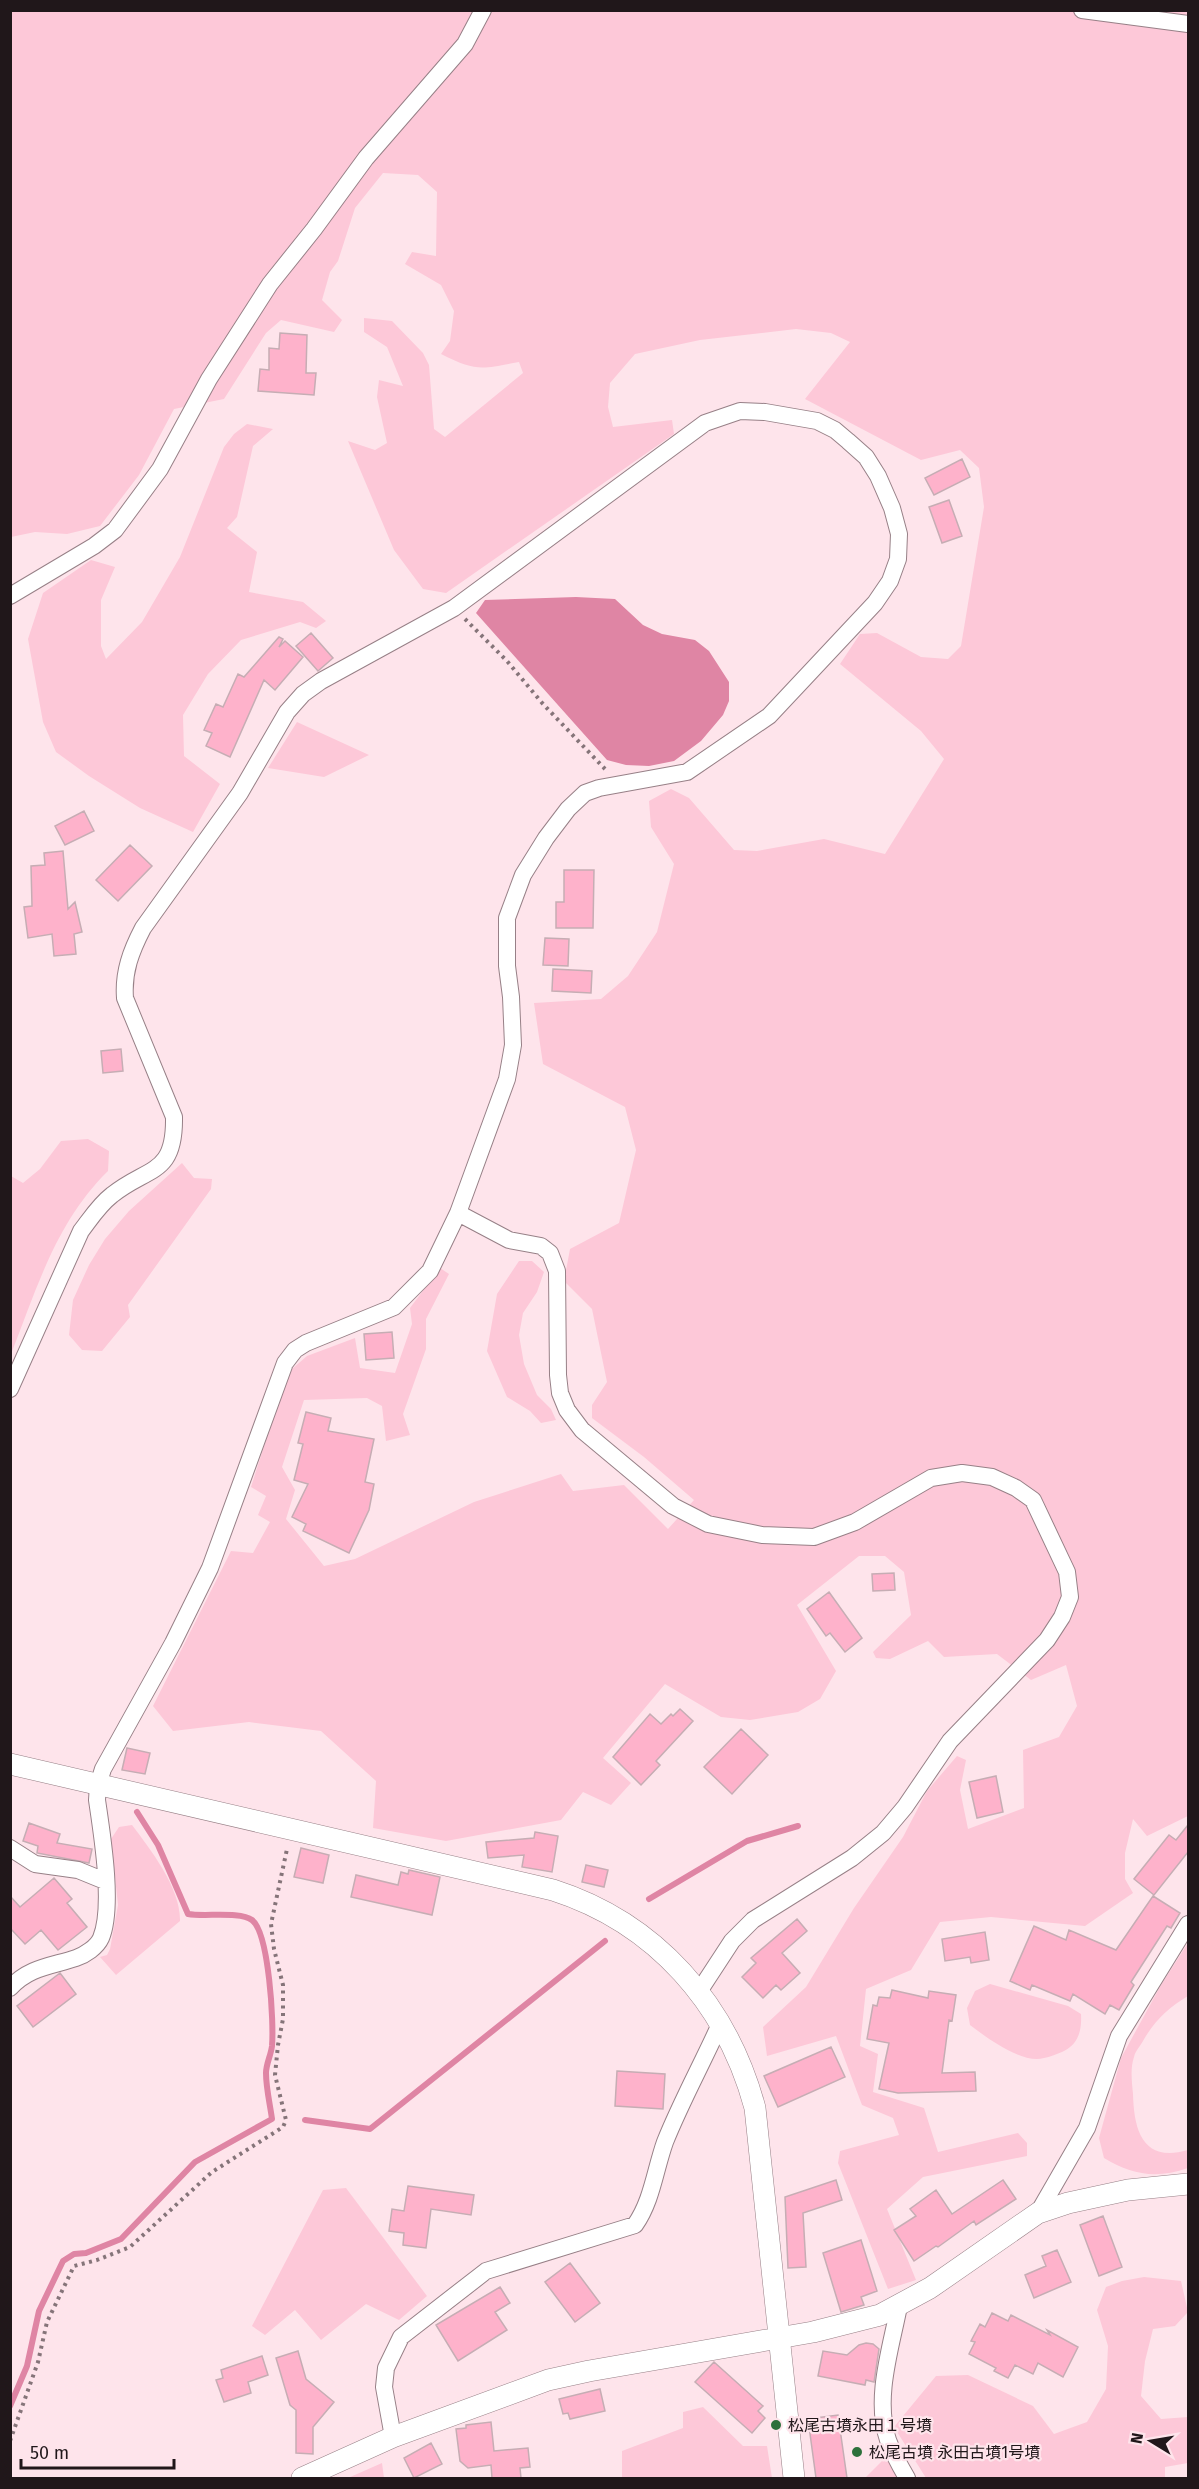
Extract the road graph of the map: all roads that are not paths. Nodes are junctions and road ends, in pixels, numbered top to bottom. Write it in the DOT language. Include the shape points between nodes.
graph roads {
  1 [pos="483,10"];
  2 [pos="1082,10"];
  3 [pos="1188,24"];
  4 [pos="10,596"];
  5 [pos="458,1213"];
  6 [pos="10,1389"];
  7 [pos="10,1764"];
  8 [pos="98,1785"];
  9 [pos="10,1848"];
  10 [pos="105,1881"];
  11 [pos="1188,1924"];
  12 [pos="10,1988"];
  13 [pos="698,1993"];
  14 [pos="720,2024"];
  15 [pos="1188,2184"];
  16 [pos="1038,2213"];
  17 [pos="899,2306"];
  18 [pos="779,2337"];
  19 [pos="393,2437"];
  20 [pos="302,2478"];
  21 [pos="794,2478"];
  22 [pos="907,2478"];
  1 -- 4 [label="street" via="465,44 366,158 270,284 209,379 160,469 115,530"];
  2 -- 3 [label="street"];
  5 -- 6 [label="street" via="507,1079 513,1045 507,918 523,875 546,838 585,793 687,772 769,716 875,603 890,581 898,559 899,534 878,476 866,457 835,430 817,421 740,411 705,423 453,608 330,676 303,694 287,712 240,793 143,928 131,952 125,998 174,1117 170,1154 154,1171 113,1194 81,1232"];
  5 -- 8 [label="street" via="430,1271 394,1307 306,1342 285,1363 210,1568 102,1769"];
  5 -- 13 [label="street" via="509,1240 541,1246 550,1253 557,1271 558,1375 567,1410 582,1430 673,1506 708,1524 762,1535 814,1537 855,1522 931,1478 962,1473 992,1477 1033,1500 1067,1572 1070,1597 1047,1640 950,1741 883,1833 852,1858 753,1920 732,1941"];
  7 -- 8 [label="street"];
  8 -- 10 [label="street"];
  8 -- 13 [label="street" via="580,1899 645,1937 682,1970"];
  9 -- 10 [label="street" via="35,1864 78,1870"];
  10 -- 12 [label="street" via="107,1898 101,1939 79,1957 34,1969"];
  11 -- 16 [label="street" via="1119,2036 1087,2128"];
  13 -- 14 [label="street"];
  14 -- 18 [label="street" via="743,2071 754,2108"];
  14 -- 19 [label="street" via="681,2103 643,2213 634,2225 486,2271 401,2337 386,2368 384,2387"];
  15 -- 16 [label="street" via="1119,2192"];
  16 -- 17 [label="street"];
  17 -- 18 [label="street" via="880,2315"];
  17 -- 22 [label="street" via="884,2382 882,2414 888,2440"];
  18 -- 19 [label="street" via="548,2380"];
  18 -- 21 [label="street"];
  19 -- 20 [label="street"];
}
